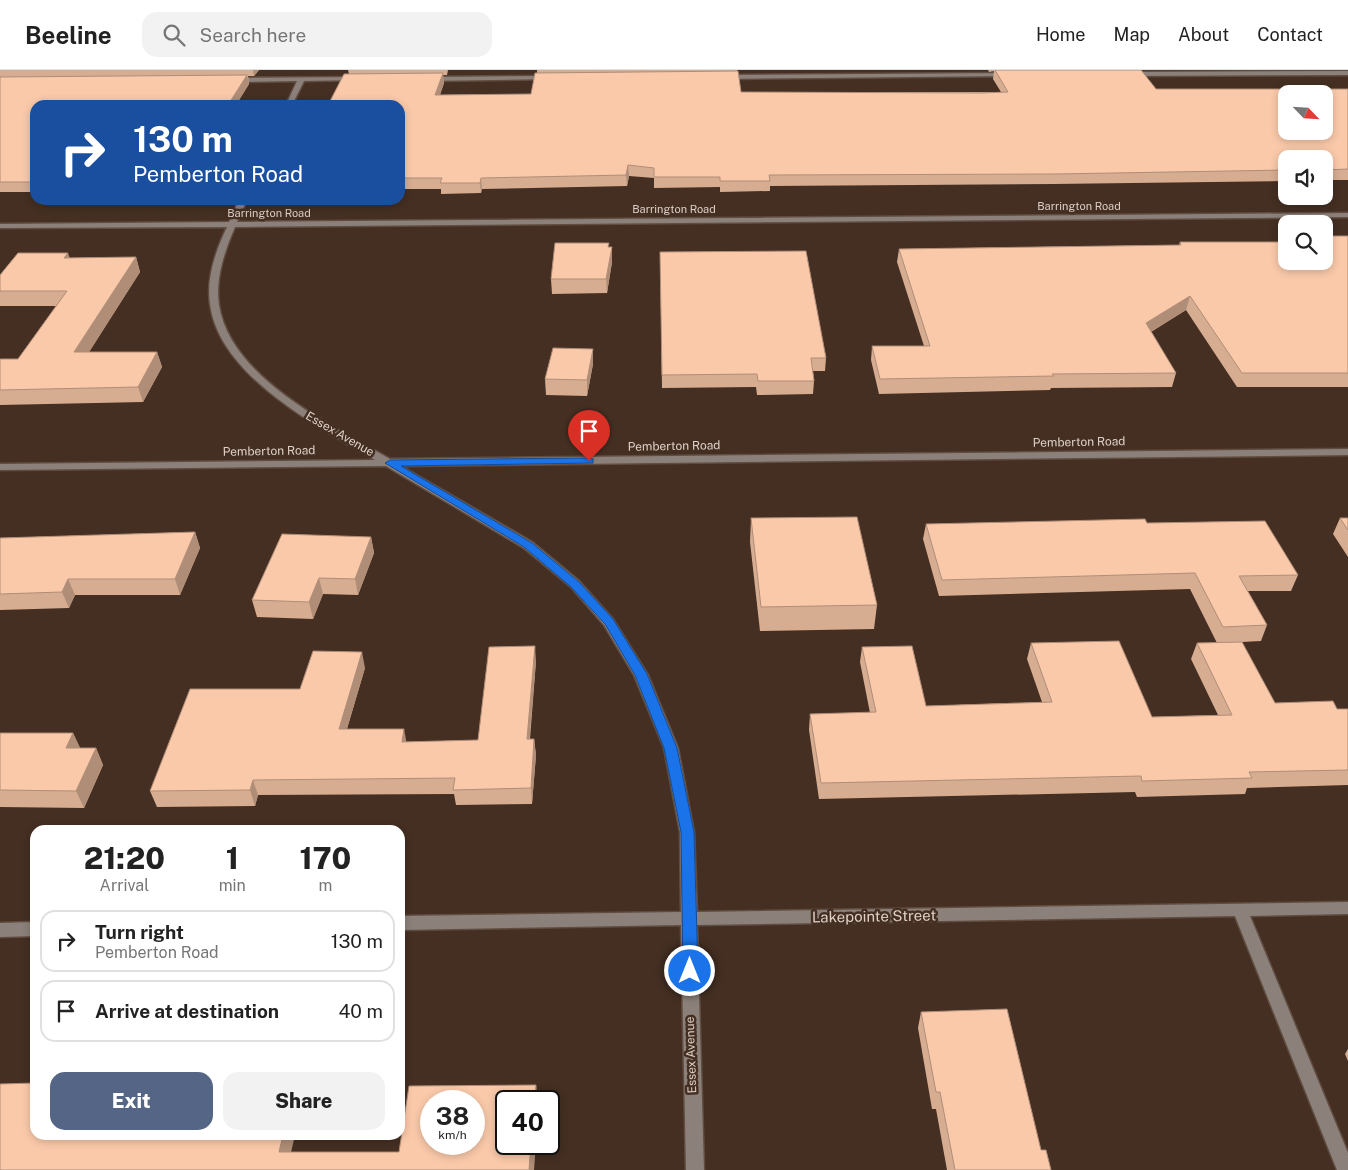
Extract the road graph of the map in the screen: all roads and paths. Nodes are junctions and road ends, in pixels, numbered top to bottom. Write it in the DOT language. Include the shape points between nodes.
graph roads {
  1 [pos="1348,73"];
  2 [pos="1119,74"];
  3 [pos="1019,75"];
  4 [pos="710,77"];
  5 [pos="560,78"];
  6 [pos="361,79"];
  7 [pos="421,79"];
  8 [pos="224,80"];
  9 [pos="301,80"];
  10 [pos="291,100"];
  11 [pos="241,205"];
  12 [pos="1348,215"];
  13 [pos="233,224"];
  14 [pos="0,226"];
  15 [pos="1348,452"];
  16 [pos="390,463"];
  17 [pos="0,467"];
  18 [pos="1348,908"];
  19 [pos="1240,910"];
  20 [pos="690,918"];
  21 [pos="405,923"];
  22 [pos="30,929"];
  23 [pos="0,930"];
  24 [pos="695,1170"];
  25 [pos="1346,1170"];
  1 -- 2 [label="street"];
  3 -- 4 [label="street"];
  5 -- 7 [label="street"];
  6 -- 9 [label="street"];
  8 -- 9 [label="street"];
  9 -- 10 [label="street"];
  11 -- 13 [label="street, Essex Avenue"];
  12 -- 13 [label="street, Barrington Road"];
  13 -- 14 [label="street, Barrington Road"];
  13 -- 16 [label="street, Essex Avenue" via="220,257 214,285 217,314 228,342 251,372 277,395"];
  15 -- 16 [label="street, Pemberton Road"];
  16 -- 17 [label="street, Pemberton Road"];
  16 -- 20 [label="street, Essex Avenue" via="528,545 575,584 609,622 641,674 671,748 687,832"];
  18 -- 19 [label="street, Lakepointe Street"];
  19 -- 20 [label="street, Lakepointe Street"];
  19 -- 25 [label="street"];
  20 -- 21 [label="street, Lakepointe Street"];
  20 -- 24 [label="street, Essex Avenue"];
  22 -- 23 [label="street"];
}
